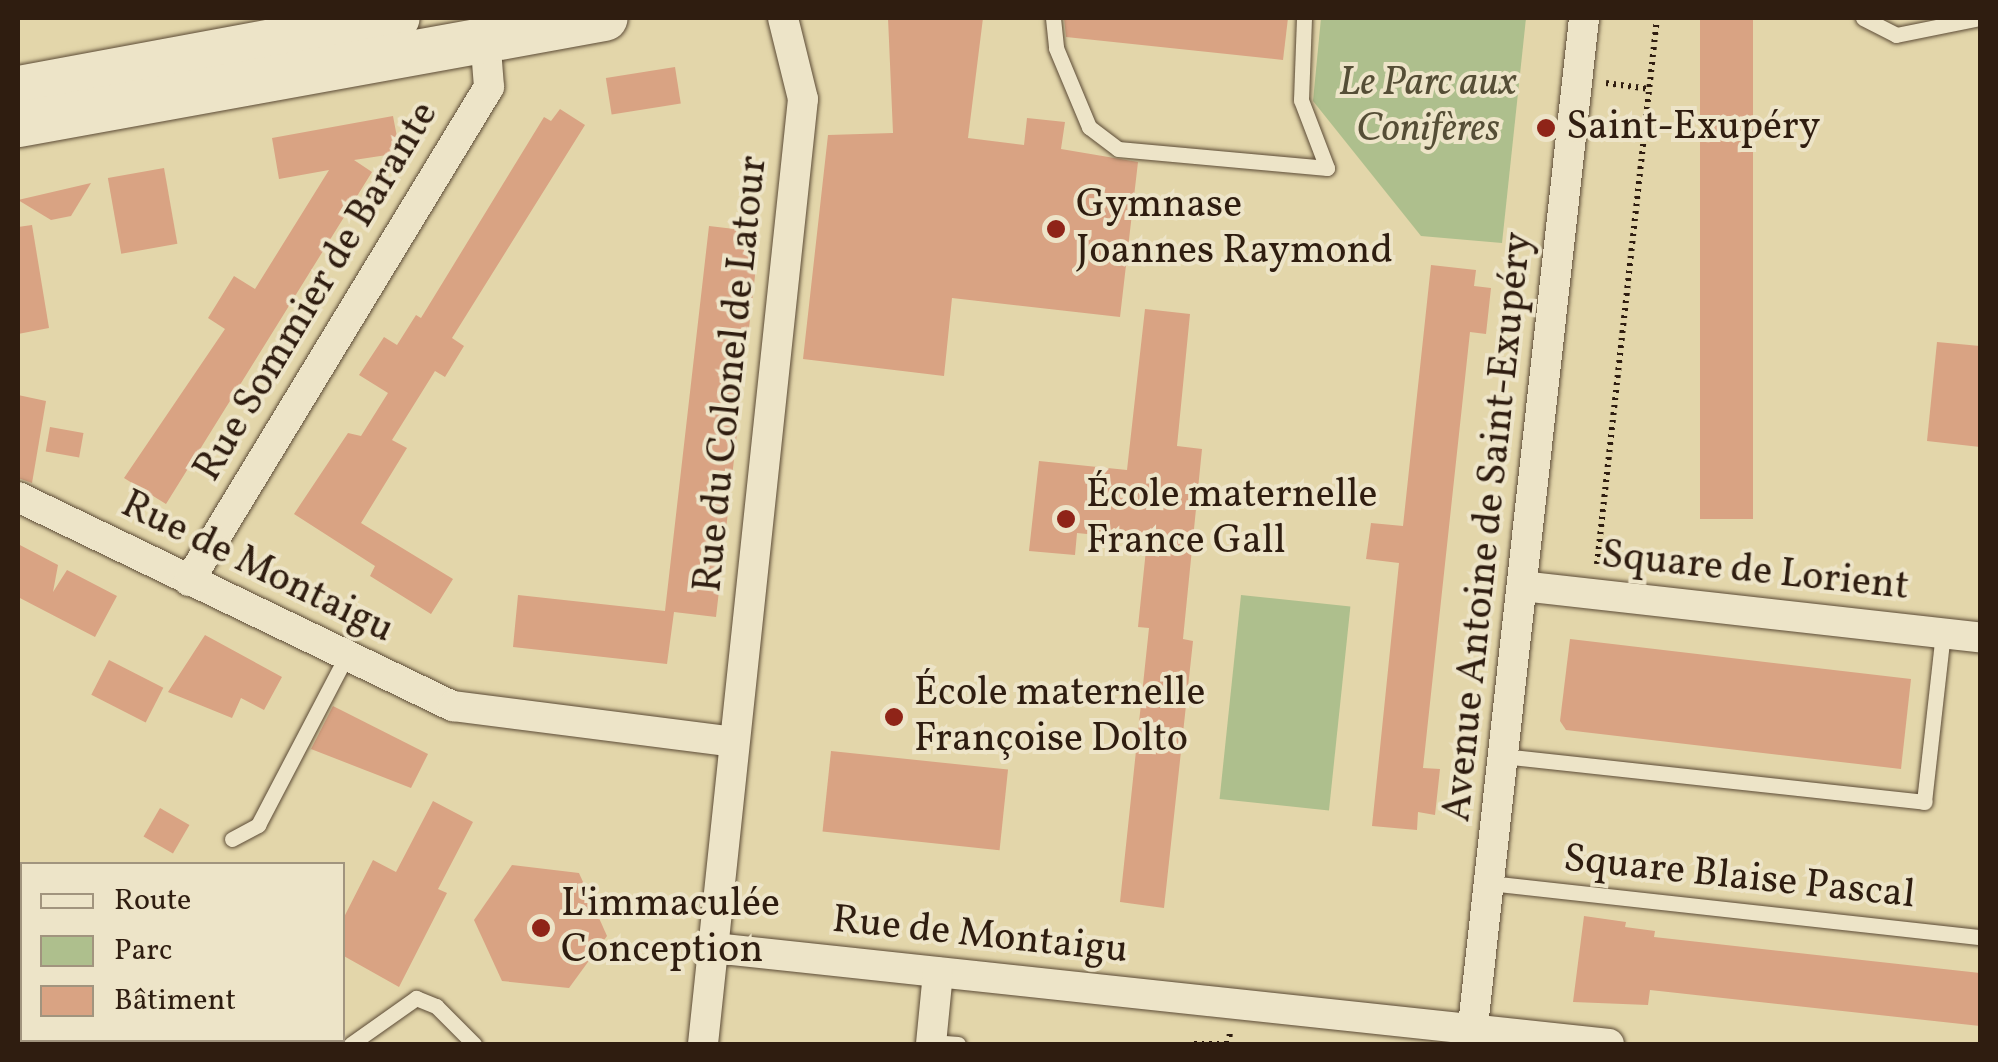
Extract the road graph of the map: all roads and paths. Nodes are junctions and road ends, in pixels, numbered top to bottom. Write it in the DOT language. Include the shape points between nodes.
graph roads {
  1 [pos="397,18"];
  2 [pos="604,18"];
  3 [pos="783,18"];
  4 [pos="1053,18"];
  5 [pos="1304,18"];
  6 [pos="1584,18"];
  7 [pos="1657,18"];
  8 [pos="1863,18"];
  9 [pos="1980,18"];
  10 [pos="484,28"];
  11 [pos="18,88"];
  12 [pos="18,124"];
  13 [pos="18,497"];
  14 [pos="189,582"];
  15 [pos="1522,586"];
  16 [pos="1593,595"];
  17 [pos="1943,632"];
  18 [pos="1980,636"];
  19 [pos="346,656"];
  20 [pos="733,742"];
  21 [pos="1503,756"];
  22 [pos="232,839"];
  23 [pos="1490,883"];
  24 [pos="1980,937"];
  25 [pos="714,948"];
  26 [pos="938,972"];
  27 [pos="1402,1033"];
  28 [pos="1471,1037"];
  29 [pos="351,1044"];
  30 [pos="474,1044"];
  31 [pos="703,1044"];
  32 [pos="940,1044"];
  33 [pos="1609,1044"];
  1 -- 11 [label="main road"];
  2 -- 10 [label="main road"];
  3 -- 20 [label="street, Rue du Colonel de Latour" via="802,99"];
  4 -- 5 [label="lane" via="1056,48 1089,128 1118,150 1327,168 1302,100"];
  6 -- 15 [label="street, Avenue Antoine de Saint-Exupéry"];
  7 -- 16 [label="path"];
  8 -- 9 [label="lane" via="1896,35"];
  10 -- 12 [label="main road"];
  10 -- 14 [label="street, Rue Sommier de Barante" via="489,87"];
  13 -- 14 [label="street, Rue de Montaigu"];
  14 -- 19 [label="street, Rue de Montaigu"];
  15 -- 16 [label="street, Square de Lorient"];
  15 -- 21 [label="street, Avenue Antoine de Saint-Exupéry"];
  16 -- 17 [label="street, Square de Lorient"];
  17 -- 18 [label="street, Square de Lorient"];
  17 -- 21 [label="lane" via="1924,802"];
  19 -- 20 [label="street, Rue de Montaigu" via="454,706"];
  19 -- 22 [label="lane" via="258,825"];
  20 -- 25 [label="street"];
  21 -- 23 [label="street, Avenue Antoine de Saint-Exupéry"];
  23 -- 24 [label="lane, Square Blaise Pascal"];
  23 -- 28 [label="street, Avenue Antoine de Saint-Exupéry"];
  25 -- 26 [label="street, Rue de Montaigu"];
  25 -- 31 [label="street"];
  26 -- 27 [label="street, Rue de Montaigu"];
  26 -- 32 [label="street"];
  27 -- 28 [label="street, Rue de Montaigu"];
  28 -- 33 [label="street, Rue de Montaigu"];
  29 -- 30 [label="lane" via="416,998 436,1006"];
}
